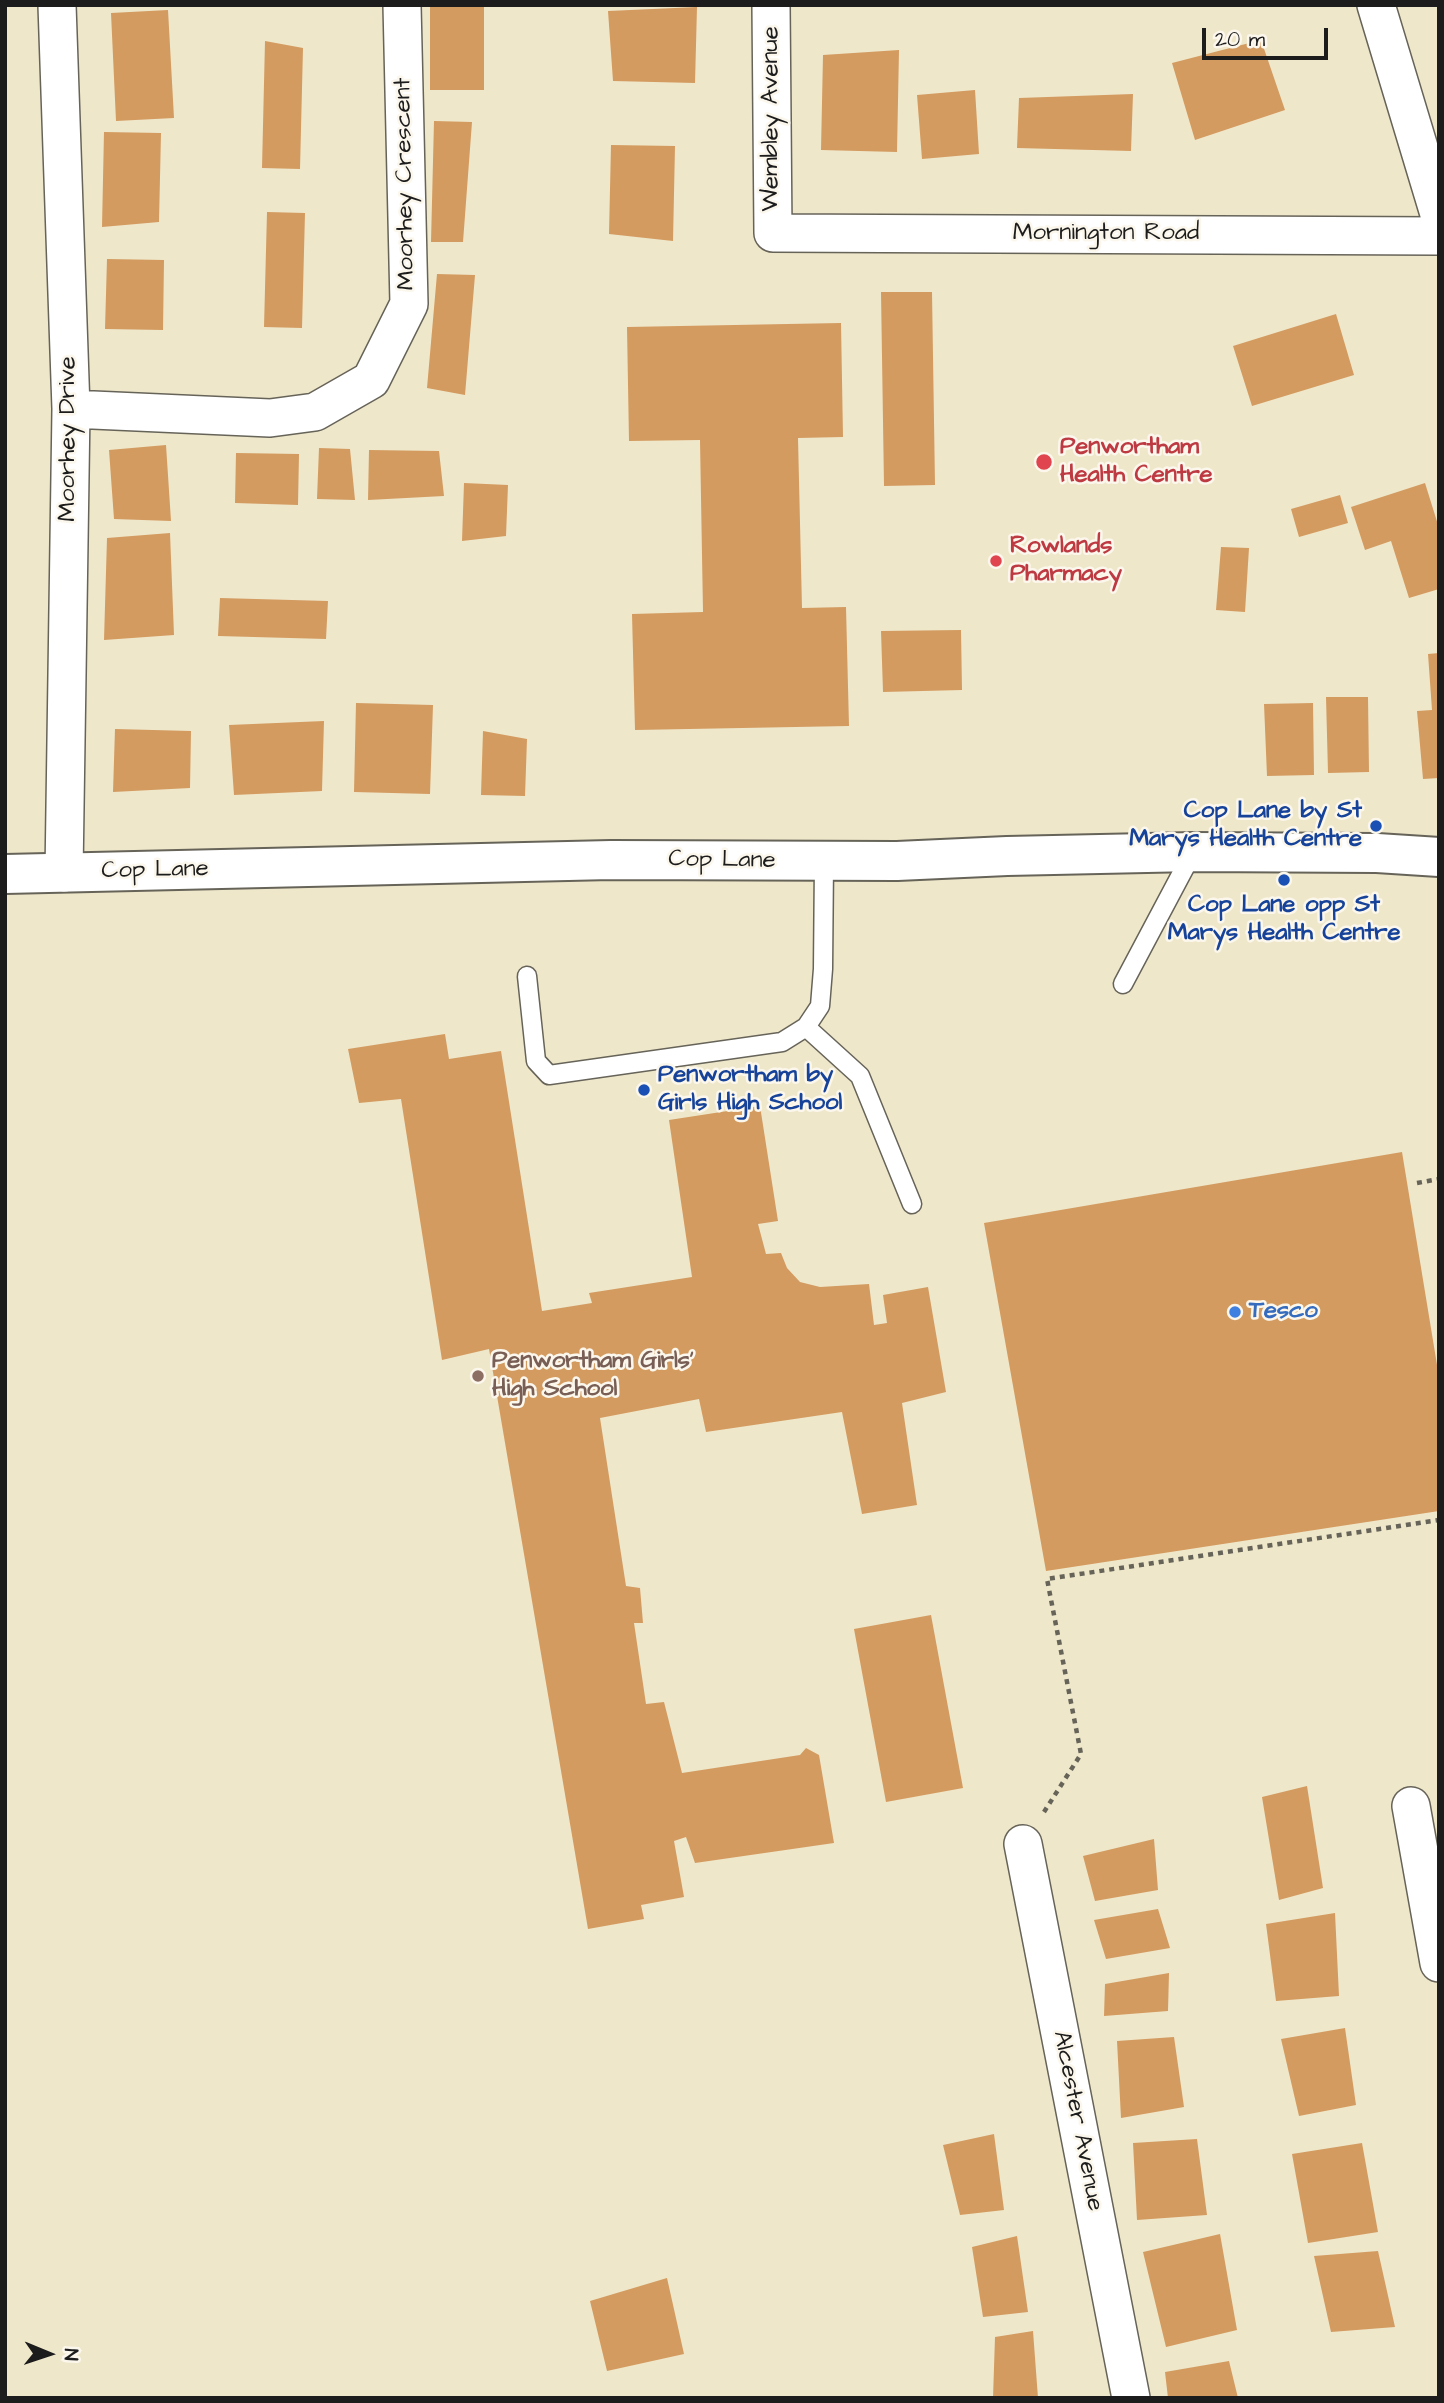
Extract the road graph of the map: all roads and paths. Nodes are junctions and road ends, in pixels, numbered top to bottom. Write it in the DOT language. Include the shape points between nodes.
graph roads {
  1 [pos="57,5"];
  2 [pos="402,5"];
  3 [pos="771,5"];
  4 [pos="1376,5"];
  5 [pos="1439,214"];
  6 [pos="773,233"];
  7 [pos="1439,236"];
  8 [pos="71,409"];
  9 [pos="1193,852"];
  10 [pos="1439,857"];
  11 [pos="824,862"];
  12 [pos="64,873"];
  13 [pos="5,874"];
  14 [pos="527,976"];
  15 [pos="1123,984"];
  16 [pos="806,1027"];
  17 [pos="1439,1180"];
  18 [pos="1417,1182"];
  19 [pos="912,1204"];
  20 [pos="1439,1521"];
  21 [pos="1411,1806"];
  22 [pos="1023,1844"];
  23 [pos="1439,1963"];
  24 [pos="1131,2398"];
  1 -- 8 [label="street, Moorhey Drive"];
  2 -- 8 [label="street, Moorhey Crescent" via="408,304 371,380 315,412 270,418"];
  3 -- 6 [label="street, Wembley Avenue"];
  4 -- 5 [label="street"];
  6 -- 7 [label="street, Mornington Road"];
  8 -- 12 [label="street, Moorhey Drive"];
  9 -- 10 [label="street, Cop Lane"];
  9 -- 11 [label="street, Cop Lane"];
  9 -- 15 [label="lane"];
  11 -- 12 [label="street, Cop Lane" via="611,860"];
  11 -- 16 [label="lane" via="820,1006"];
  12 -- 13 [label="street, Cop Lane"];
  14 -- 16 [label="lane" via="536,1061 549,1075 782,1042"];
  16 -- 19 [label="lane" via="860,1076"];
  17 -- 18 [label="path"];
  20 -- 22 [label="path" via="1047,1579 1081,1754"];
  21 -- 23 [label="street"];
  22 -- 24 [label="street, Alcester Avenue"];
}
